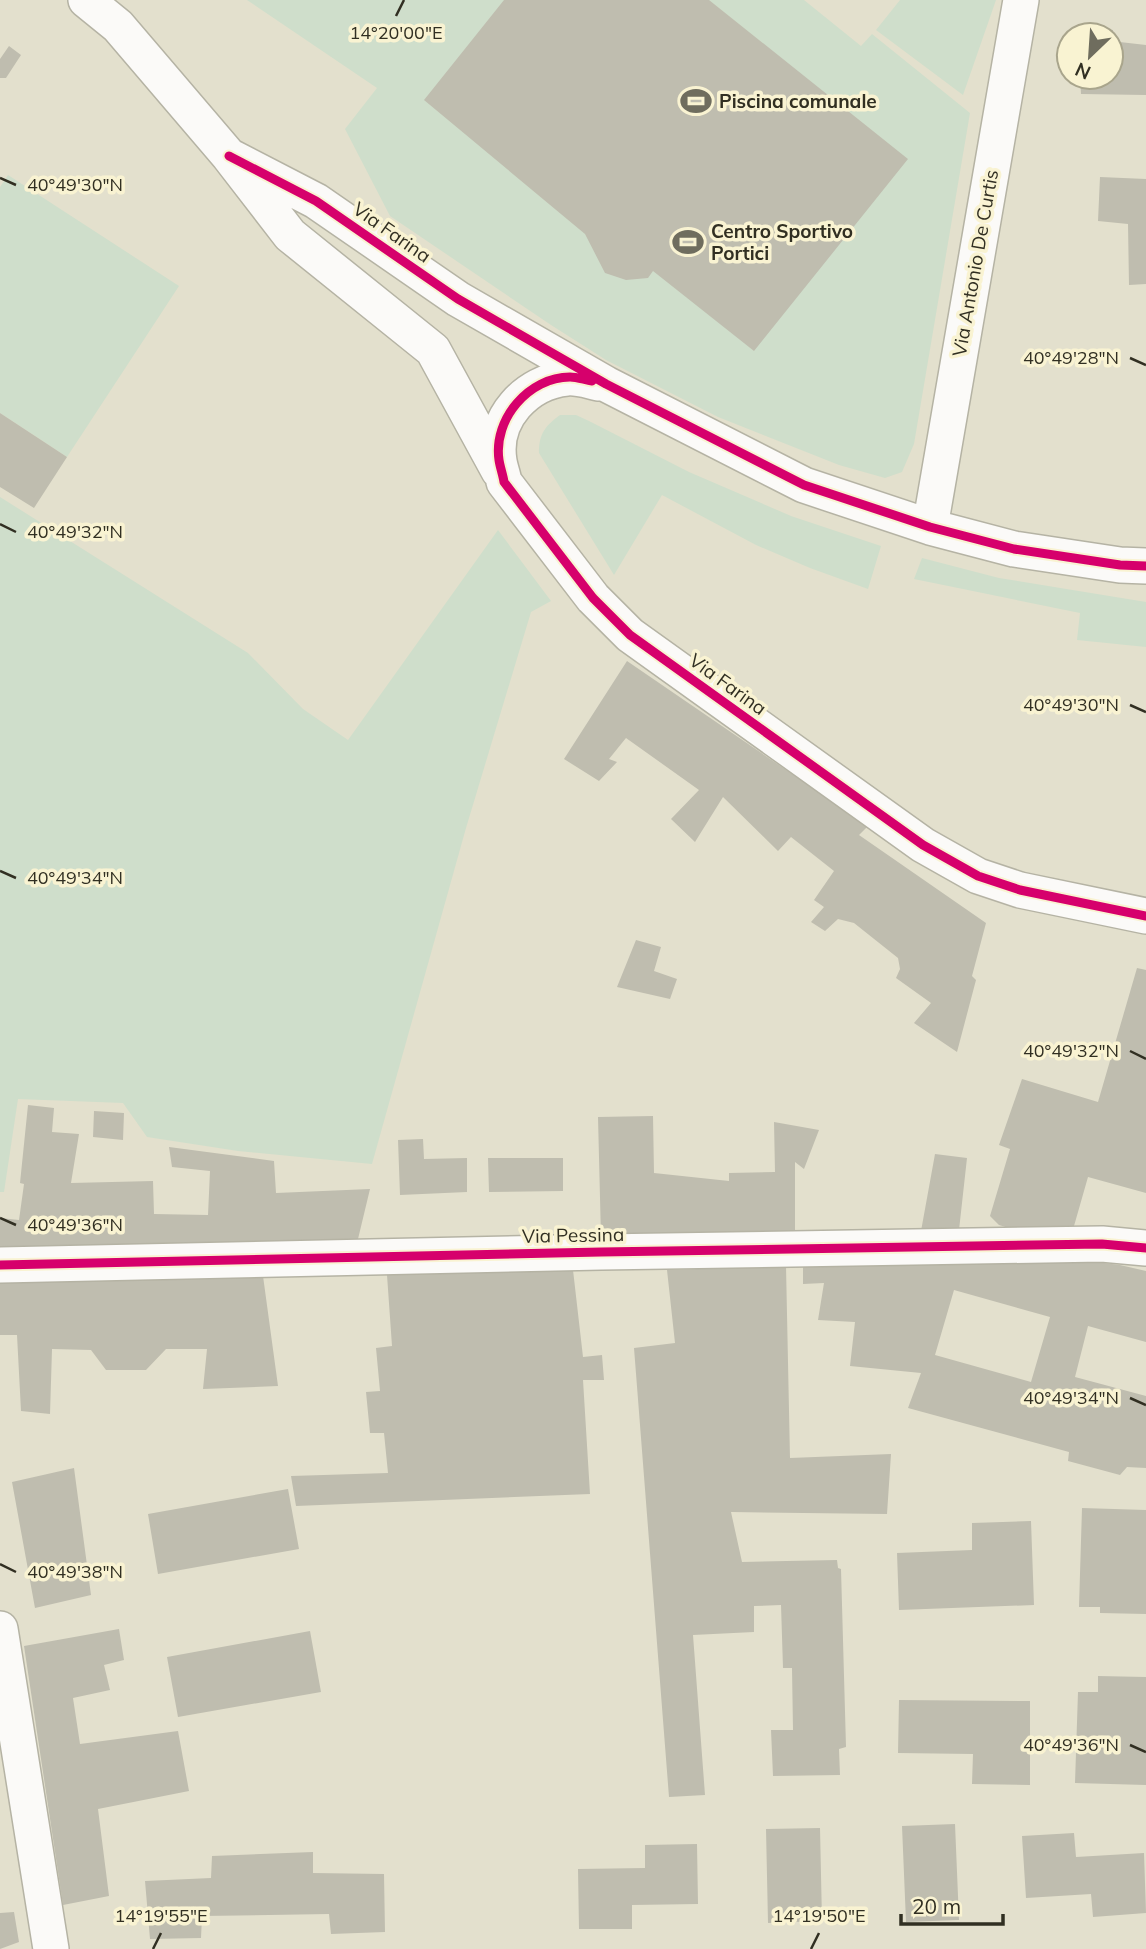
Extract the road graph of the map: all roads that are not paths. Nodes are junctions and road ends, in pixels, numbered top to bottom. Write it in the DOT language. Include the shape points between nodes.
graph roads {
  1 [pos="86,0"];
  2 [pos="1021,0"];
  3 [pos="229,156"];
  4 [pos="606,384"];
  5 [pos="505,482"];
  6 [pos="930,527"];
  7 [pos="1146,566"];
  8 [pos="1146,916"];
  9 [pos="1146,1248"];
  10 [pos="0,1265"];
  11 [pos="0,1629"];
  12 [pos="51,1949"];
  1 -- 3 [label="street, Via Farina" via="118,26"];
  2 -- 6 [label="street, Via Antonio De Curtis"];
  3 -- 4 [label="street, Via Farina" via="316,201 457,299"];
  3 -- 5 [label="street, Via Farina" via="290,235 433,350"];
  4 -- 5 [label="street, Via Farina" via="570,377 546,382 525,394 509,412 500,435 498,459"];
  4 -- 6 [label="street, Via Farina" via="804,485"];
  5 -- 8 [label="street, Via Farina" via="593,598 630,635 923,845 978,876 1020,890"];
  6 -- 7 [label="street, Via Farina" via="1014,549"];
  9 -- 10 [label="street, Via Pessina" via="1102,1244 615,1251"];
  11 -- 12 [label="street"];
}
